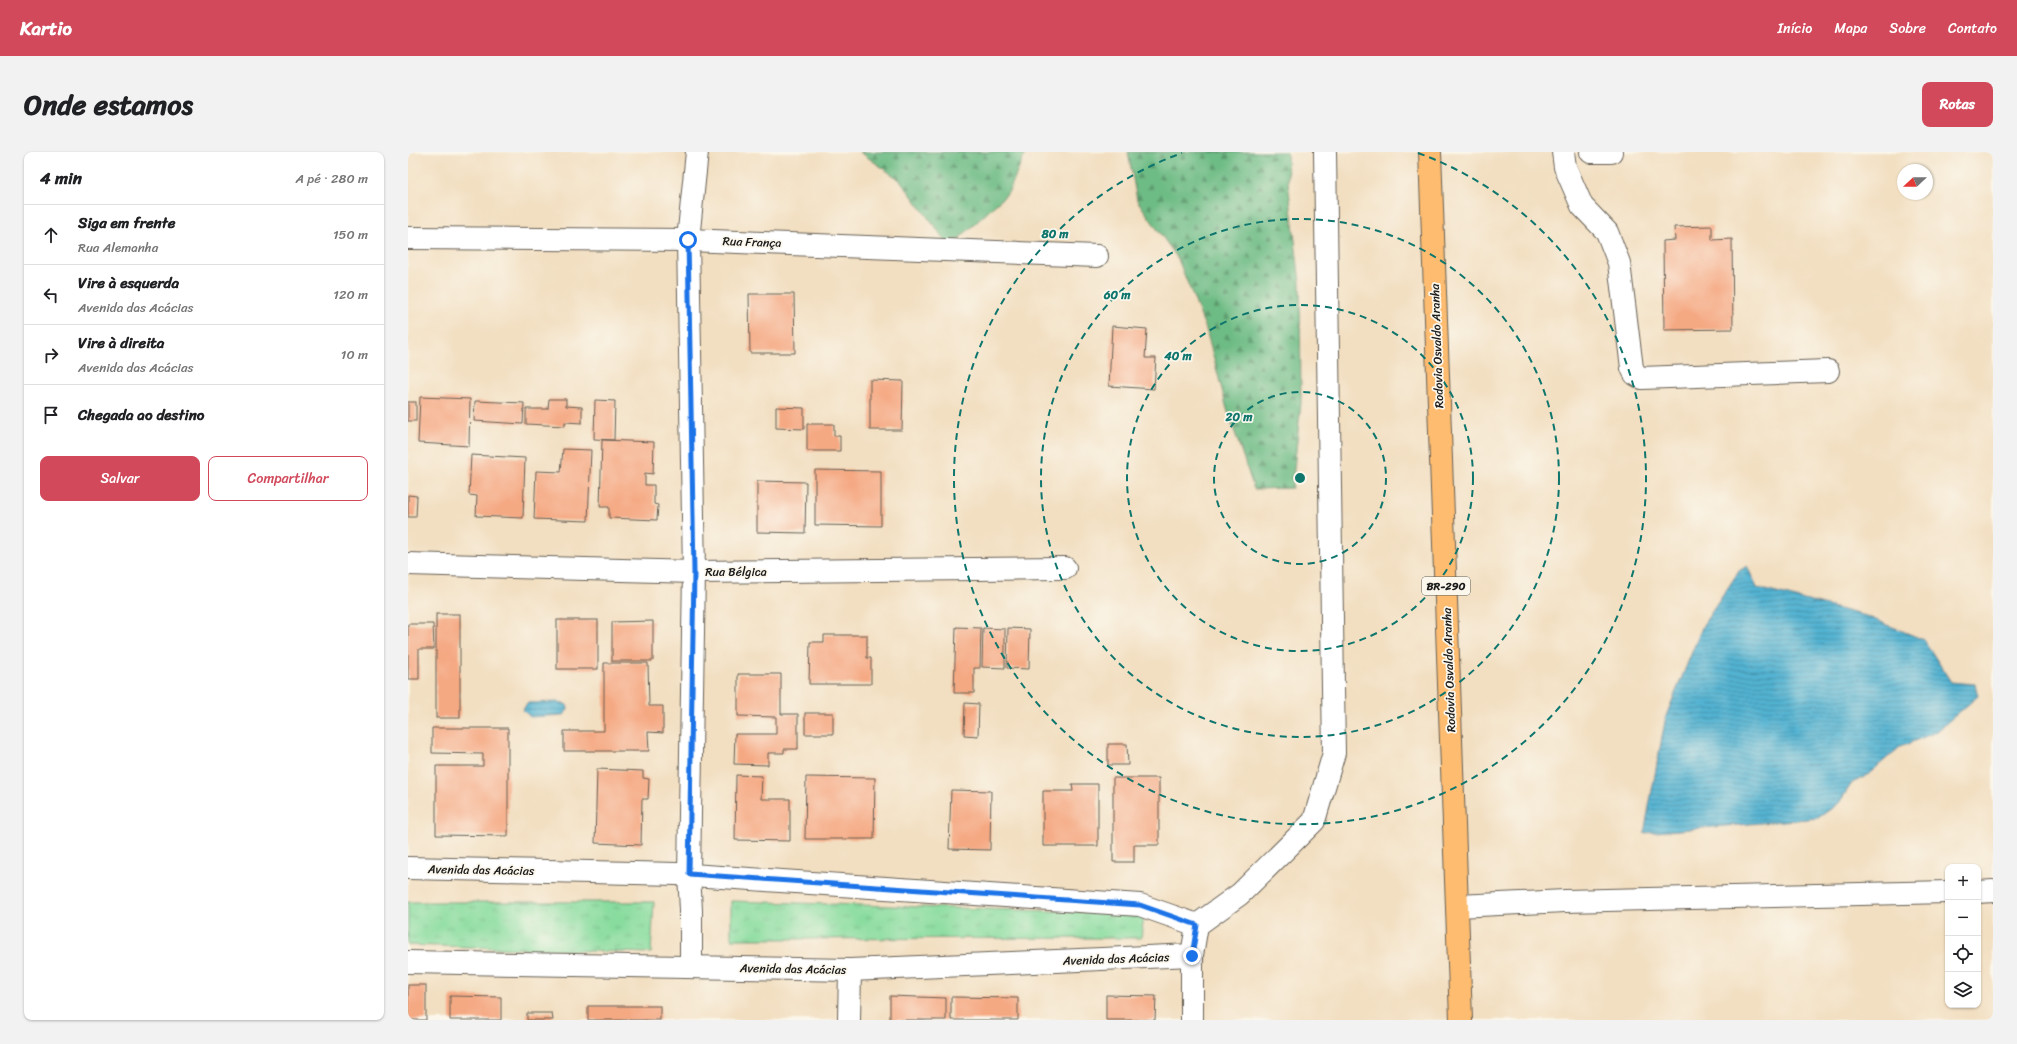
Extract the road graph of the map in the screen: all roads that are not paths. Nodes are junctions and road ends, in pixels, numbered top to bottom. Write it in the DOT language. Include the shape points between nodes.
graph roads {
  1 [pos="697,152"];
  2 [pos="1325,152"];
  3 [pos="1430,152"];
  4 [pos="1563,152"];
  5 [pos="1591,152"];
  6 [pos="1611,152"];
  7 [pos="408,238"];
  8 [pos="688,240"];
  9 [pos="1097,256"];
  10 [pos="1828,371"];
  11 [pos="408,564"];
  12 [pos="1064,568"];
  13 [pos="694,572"];
  14 [pos="408,868"];
  15 [pos="689,874"];
  16 [pos="1993,891"];
  17 [pos="1945,892"];
  18 [pos="1981,892"];
  19 [pos="1458,906"];
  20 [pos="1197,925"];
  21 [pos="1192,956"];
  22 [pos="408,962"];
  23 [pos="691,968"];
  24 [pos="850,970"];
  25 [pos="849,1020"];
  26 [pos="1192,1020"];
  27 [pos="1461,1020"];
  1 -- 8 [label="street"];
  2 -- 20 [label="street" via="1334,753 1314,821 1240,894"];
  3 -- 19 [label="highway, Rodovia Osvaldo Aranha / BR-290"];
  4 -- 10 [label="street" via="1565,167 1582,206 1607,232 1619,263 1632,368 1635,374 1642,378"];
  5 -- 6 [label="street"];
  7 -- 8 [label="street, Rua França"];
  8 -- 9 [label="street, Rua França"];
  8 -- 13 [label="street"];
  11 -- 13 [label="street, Rua Bélgica"];
  12 -- 13 [label="street, Rua Bélgica"];
  13 -- 15 [label="street"];
  14 -- 15 [label="street, Avenida das Acácias"];
  15 -- 20 [label="street, Avenida das Acácias" via="1140,905"];
  15 -- 23 [label="street"];
  16 -- 18 [label="street"];
  17 -- 19 [label="street"];
  19 -- 27 [label="highway, Rodovia Osvaldo Aranha / BR-290"];
  20 -- 21 [label="street"];
  21 -- 24 [label="street, Avenida das Acácias"];
  21 -- 26 [label="street"];
  22 -- 23 [label="street, Avenida das Acácias"];
  23 -- 24 [label="street, Avenida das Acácias"];
  24 -- 25 [label="street"];
}
